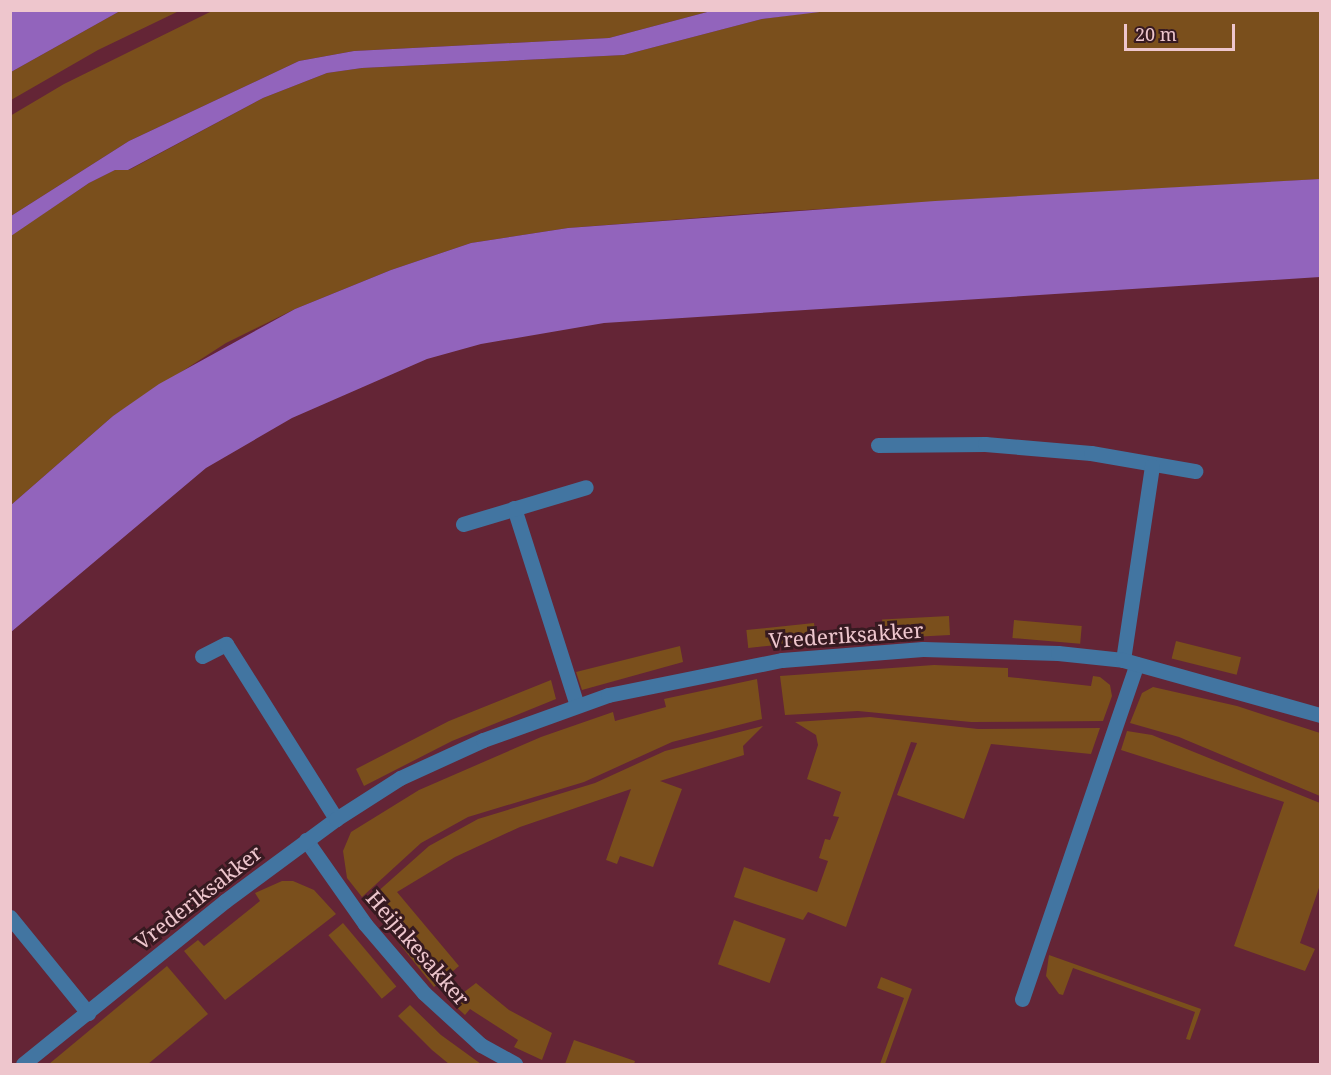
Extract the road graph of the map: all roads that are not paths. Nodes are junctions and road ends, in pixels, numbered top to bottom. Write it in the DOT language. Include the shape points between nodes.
graph roads {
  1 [pos="878,445"];
  2 [pos="1152,466"];
  3 [pos="1195,471"];
  4 [pos="586,487"];
  5 [pos="514,508"];
  6 [pos="463,524"];
  7 [pos="202,656"];
  8 [pos="1130,662"];
  9 [pos="577,705"];
  10 [pos="1320,715"];
  11 [pos="336,819"];
  12 [pos="306,840"];
  13 [pos="10,917"];
  14 [pos="1023,999"];
  15 [pos="88,1013"];
  16 [pos="23,1065"];
  17 [pos="515,1065"];
  1 -- 2 [label="street" via="986,444 1091,453"];
  2 -- 3 [label="street"];
  2 -- 8 [label="street"];
  4 -- 5 [label="street"];
  5 -- 6 [label="street"];
  5 -- 9 [label="street"];
  7 -- 11 [label="street" via="226,644"];
  8 -- 9 [label="street, Vrederiksakker" via="1058,653 923,649 782,660 682,677"];
  8 -- 10 [label="street, Vrederiksakker"];
  8 -- 14 [label="street"];
  9 -- 11 [label="street, Vrederiksakker" via="483,740 400,778"];
  11 -- 12 [label="street, Vrederiksakker"];
  12 -- 15 [label="street, Vrederiksakker"];
  12 -- 17 [label="street, Heijnkesakker" via="365,924 424,993 481,1045"];
  13 -- 15 [label="street"];
  15 -- 16 [label="street, Vrederiksakker"];
}
